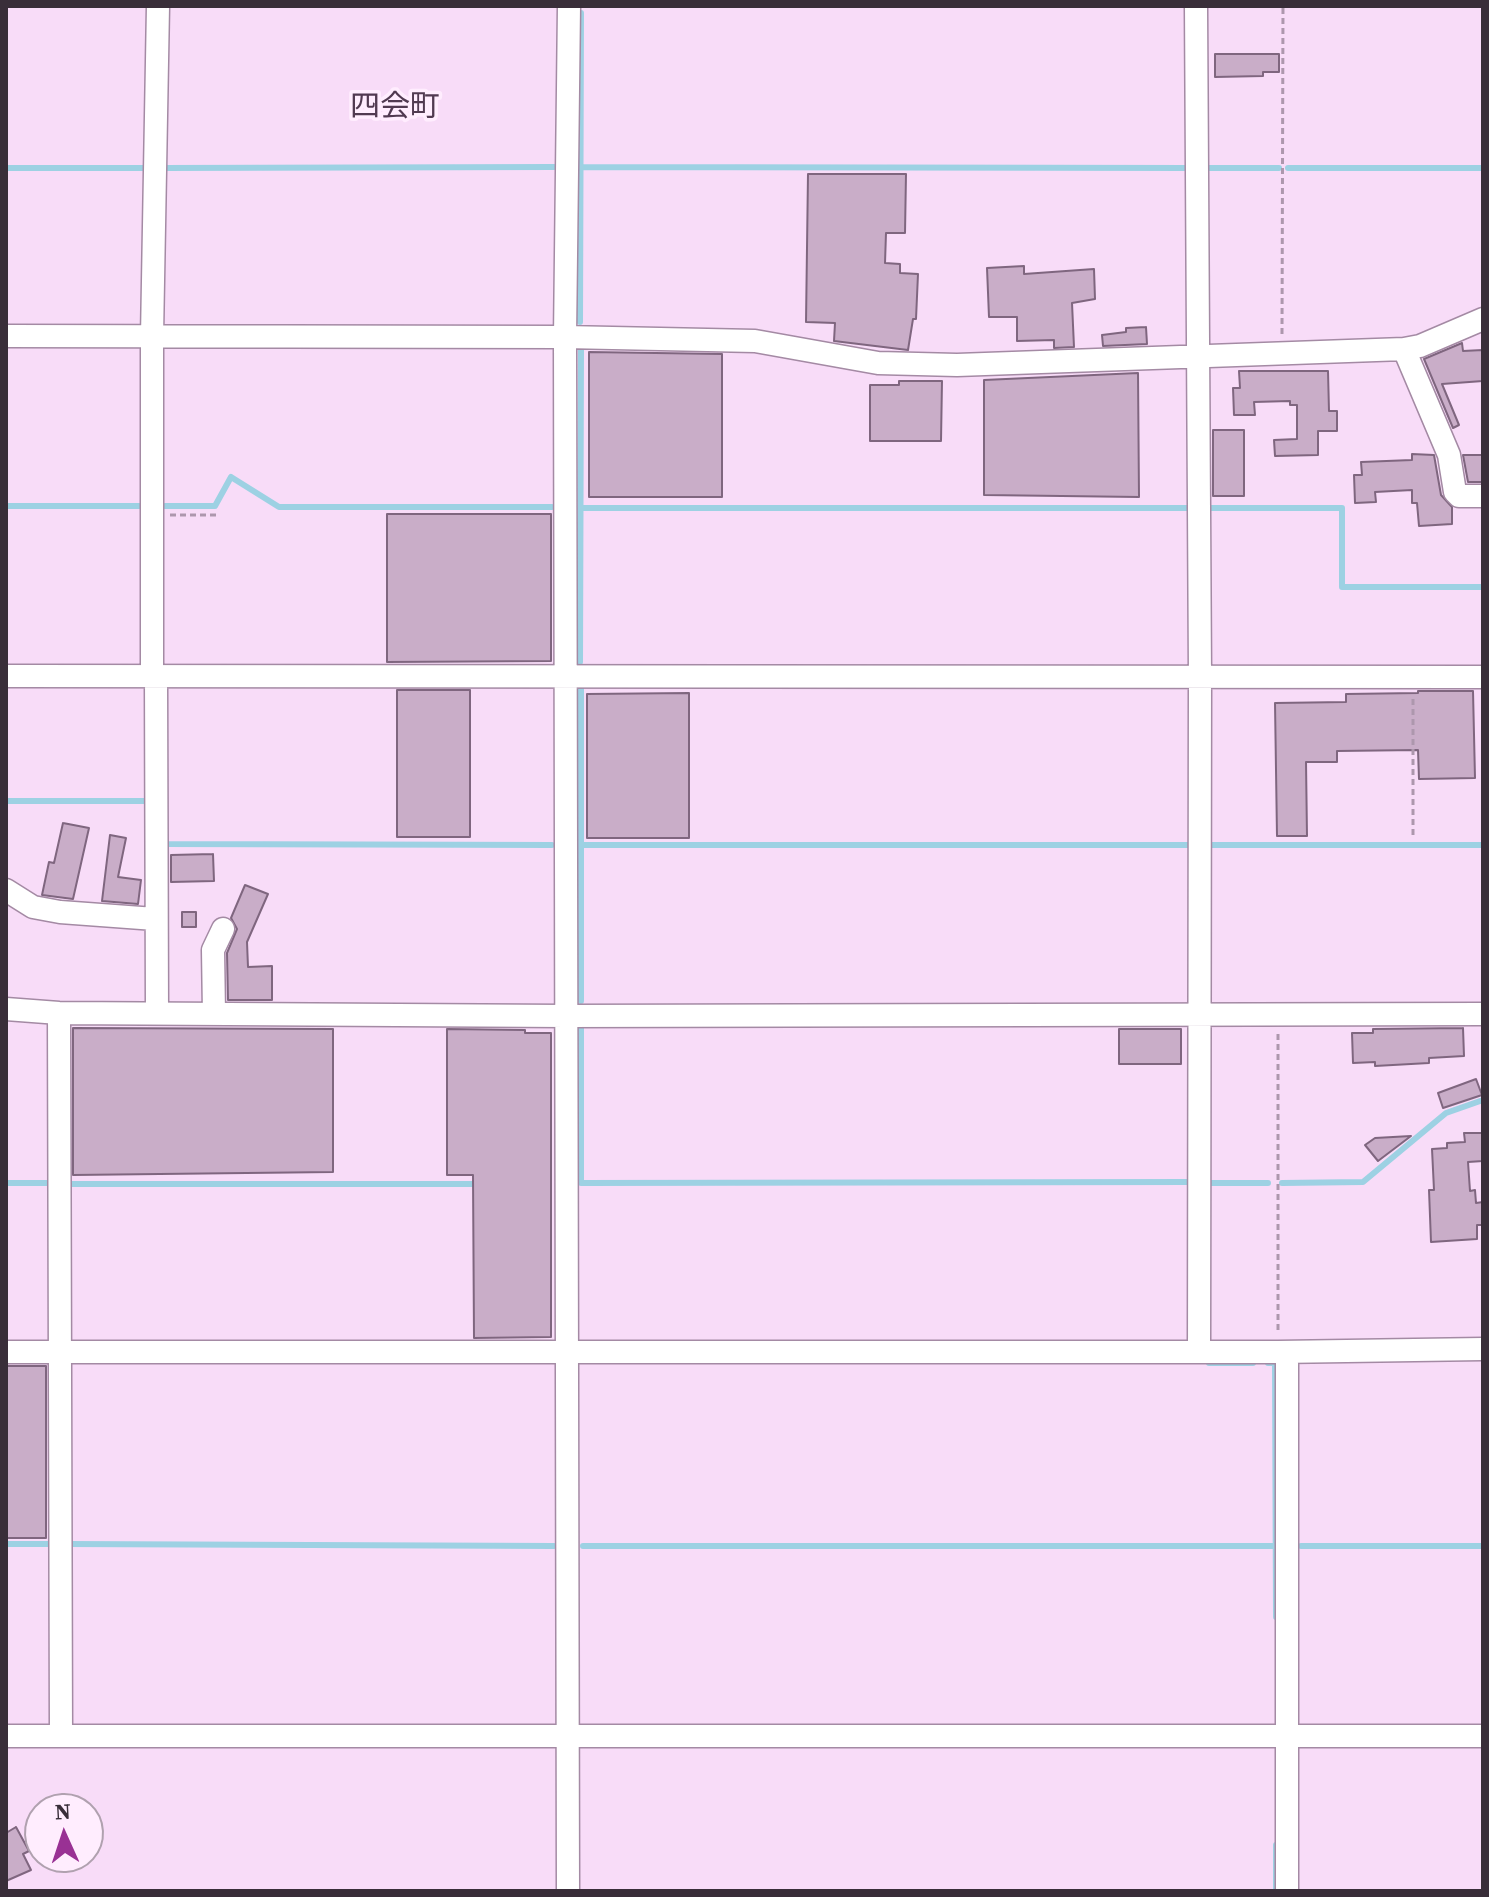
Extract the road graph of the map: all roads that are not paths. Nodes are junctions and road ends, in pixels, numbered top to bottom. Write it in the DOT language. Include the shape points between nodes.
graph roads {
  1 [pos="158,6"];
  2 [pos="569,6"];
  3 [pos="1196,6"];
  4 [pos="1483,319"];
  5 [pos="6,336"];
  6 [pos="152,336"];
  7 [pos="565,337"];
  8 [pos="1404,349"];
  9 [pos="1198,357"];
  10 [pos="1483,496"];
  11 [pos="6,676"];
  12 [pos="154,676"];
  13 [pos="1200,676"];
  14 [pos="565,677"];
  15 [pos="1483,677"];
  16 [pos="6,890"];
  17 [pos="155,919"];
  18 [pos="223,929"];
  19 [pos="6,1009"];
  20 [pos="59,1013"];
  21 [pos="157,1013"];
  22 [pos="214,1013"];
  23 [pos="1200,1014"];
  24 [pos="1483,1014"];
  25 [pos="566,1016"];
  26 [pos="1483,1349"];
  27 [pos="6,1352"];
  28 [pos="60,1352"];
  29 [pos="567,1352"];
  30 [pos="1199,1352"];
  31 [pos="1282,1352"];
  32 [pos="6,1736"];
  33 [pos="61,1736"];
  34 [pos="1287,1736"];
  35 [pos="1483,1736"];
  36 [pos="568,1737"];
  37 [pos="568,1891"];
  38 [pos="1287,1891"];
  1 -- 6 [label="street"];
  2 -- 7 [label="street"];
  3 -- 9 [label="street"];
  4 -- 8 [label="street"];
  5 -- 6 [label="street"];
  6 -- 7 [label="street"];
  6 -- 12 [label="street"];
  7 -- 9 [label="street" via="755,341 919,365"];
  7 -- 14 [label="street"];
  8 -- 9 [label="street"];
  8 -- 10 [label="street" via="1449,455 1455,492"];
  9 -- 13 [label="street"];
  11 -- 12 [label="street"];
  12 -- 14 [label="street"];
  12 -- 17 [label="street"];
  13 -- 14 [label="street"];
  13 -- 15 [label="street"];
  13 -- 23 [label="street"];
  14 -- 25 [label="street"];
  16 -- 17 [label="street" via="33,907"];
  17 -- 21 [label="street"];
  18 -- 22 [label="street" via="213,950"];
  19 -- 20 [label="street"];
  20 -- 21 [label="street"];
  20 -- 28 [label="street"];
  21 -- 22 [label="street"];
  22 -- 25 [label="street"];
  23 -- 24 [label="street"];
  23 -- 25 [label="street"];
  23 -- 30 [label="street"];
  25 -- 29 [label="street"];
  26 -- 31 [label="street"];
  27 -- 28 [label="street"];
  28 -- 29 [label="street"];
  28 -- 33 [label="street"];
  29 -- 30 [label="street"];
  29 -- 36 [label="street"];
  30 -- 31 [label="street"];
  31 -- 34 [label="street"];
  32 -- 33 [label="street"];
  33 -- 36 [label="street"];
  34 -- 35 [label="street"];
  34 -- 36 [label="street"];
  34 -- 38 [label="street"];
  36 -- 37 [label="street"];
}
